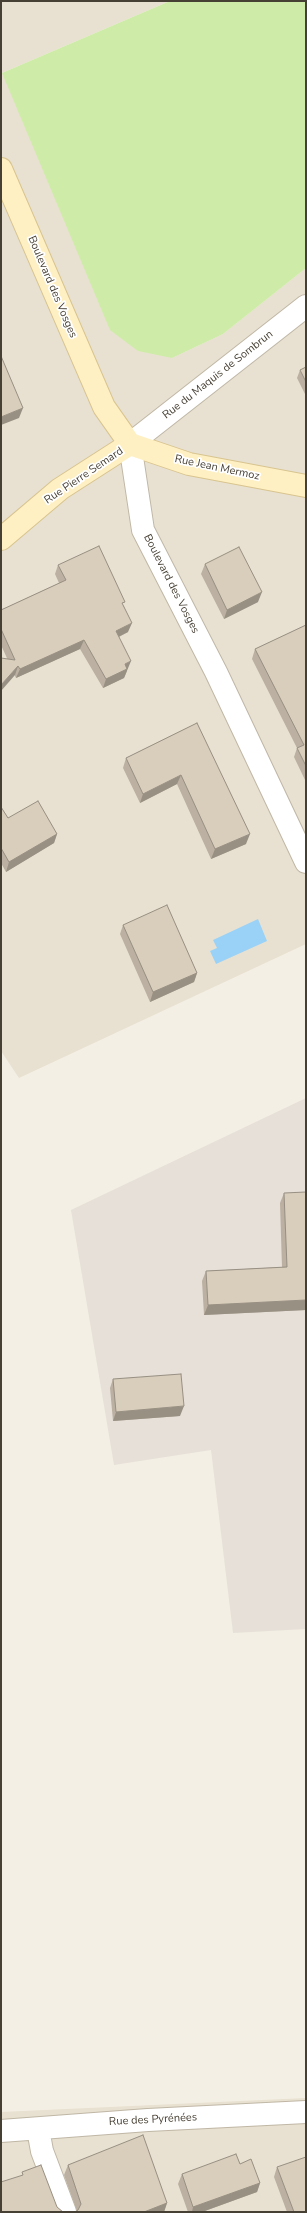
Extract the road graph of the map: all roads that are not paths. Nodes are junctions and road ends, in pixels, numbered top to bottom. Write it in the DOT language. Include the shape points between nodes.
graph roads {
  1 [pos="1,169"];
  2 [pos="306,306"];
  3 [pos="130,444"];
  4 [pos="306,486"];
  5 [pos="1,539"];
  6 [pos="306,862"];
  7 [pos="306,2112"];
  8 [pos="38,2128"];
  9 [pos="1,2131"];
  10 [pos="65,2212"];
  1 -- 3 [label="main road, Boulevard des Vosges" via="104,407"];
  2 -- 3 [label="street, Rue du Maquis de Sombrun"];
  3 -- 4 [label="main road, Rue Jean Mermoz" via="189,464"];
  3 -- 5 [label="main road, Rue Pierre Semard" via="60,489"];
  3 -- 6 [label="street, Boulevard des Vosges" via="142,530 216,672"];
  7 -- 8 [label="street, Rue des Pyrénées"];
  8 -- 9 [label="street, Rue des Pyrénées"];
  8 -- 10 [label="street" via="42,2151"];
}
